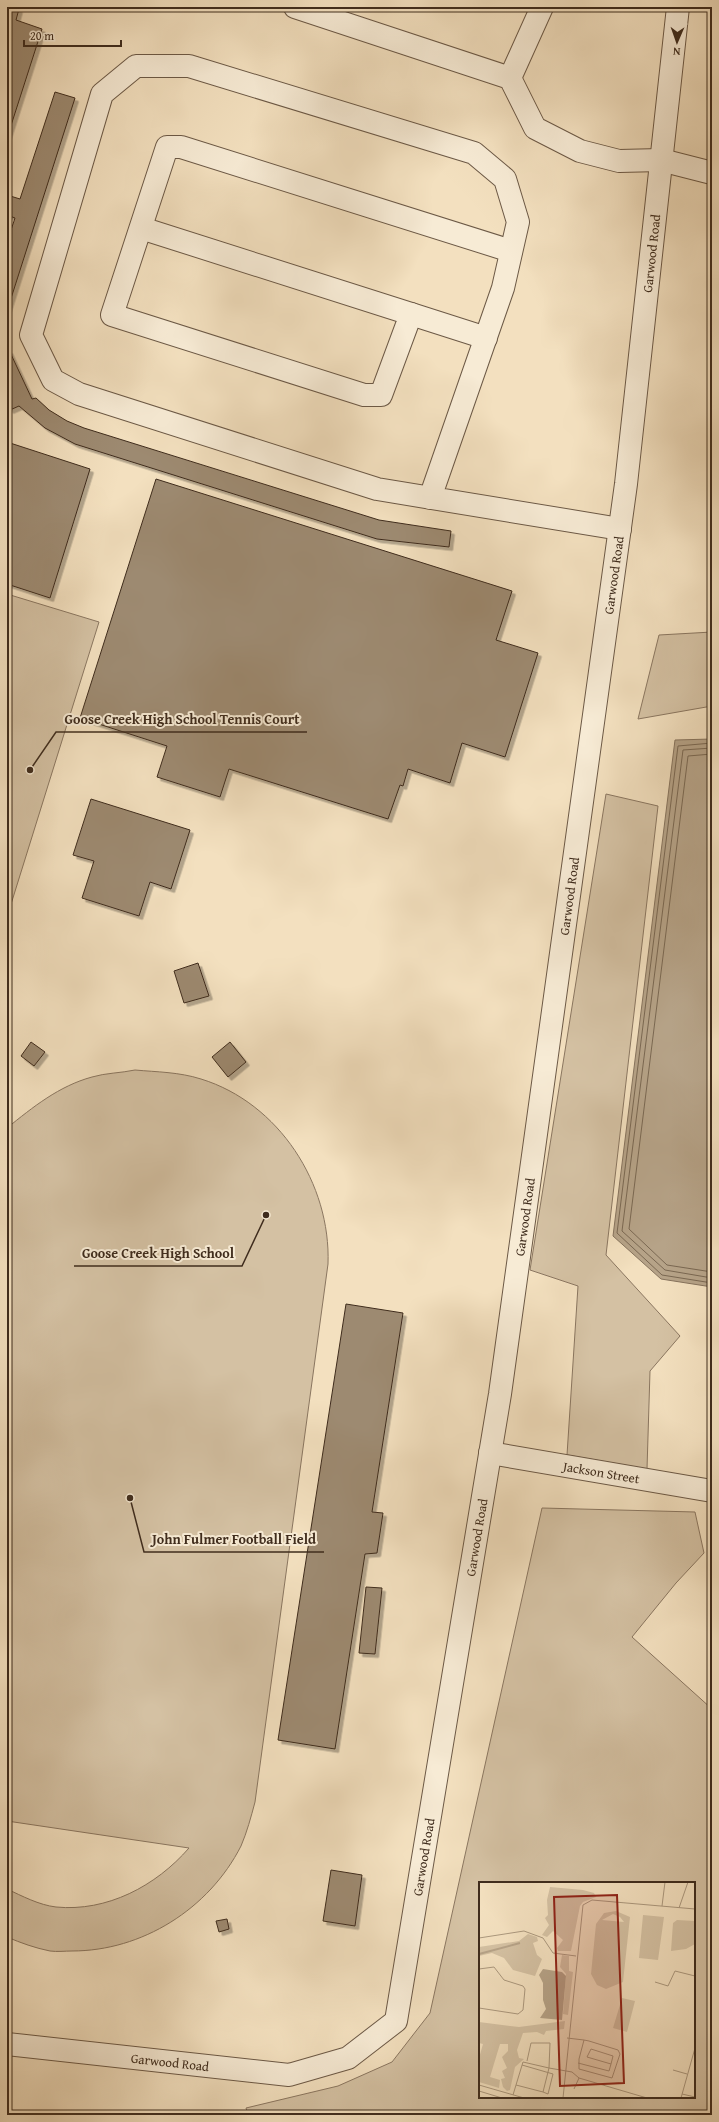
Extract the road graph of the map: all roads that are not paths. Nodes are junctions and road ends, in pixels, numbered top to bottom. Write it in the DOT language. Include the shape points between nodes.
graph roads {
  1 [pos="295,7"];
  2 [pos="542,7"];
  3 [pos="678,7"];
  4 [pos="510,78"];
  5 [pos="661,160"];
  6 [pos="712,173"];
  7 [pos="141,228"];
  8 [pos="511,251"];
  9 [pos="412,314"];
  10 [pos="486,338"];
  11 [pos="430,498"];
  12 [pos="620,529"];
  13 [pos="490,1453"];
  14 [pos="712,1491"];
  15 [pos="7,2044"];
  1 -- 4 [label="street"];
  2 -- 4 [label="street"];
  3 -- 5 [label="street, Garwood Road"];
  4 -- 5 [label="street" via="535,128 580,151 619,161"];
  5 -- 6 [label="street"];
  5 -- 12 [label="street, Garwood Road"];
  7 -- 8 [label="street" via="167,147 180,147"];
  7 -- 9 [label="street"];
  7 -- 9 [label="street" via="112,315 357,393 381,395"];
  8 -- 10 [label="street" via="503,288"];
  8 -- 11 [label="street" via="518,222 505,179 474,153 189,66 136,66 102,94 31,335 53,380 80,394 377,489"];
  9 -- 10 [label="street"];
  10 -- 11 [label="street"];
  11 -- 12 [label="street"];
  12 -- 13 [label="street, Garwood Road" via="504,1371"];
  13 -- 14 [label="street, Jackson Street"];
  13 -- 15 [label="street, Garwood Road" via="396,2021 348,2058 289,2075"];
}
